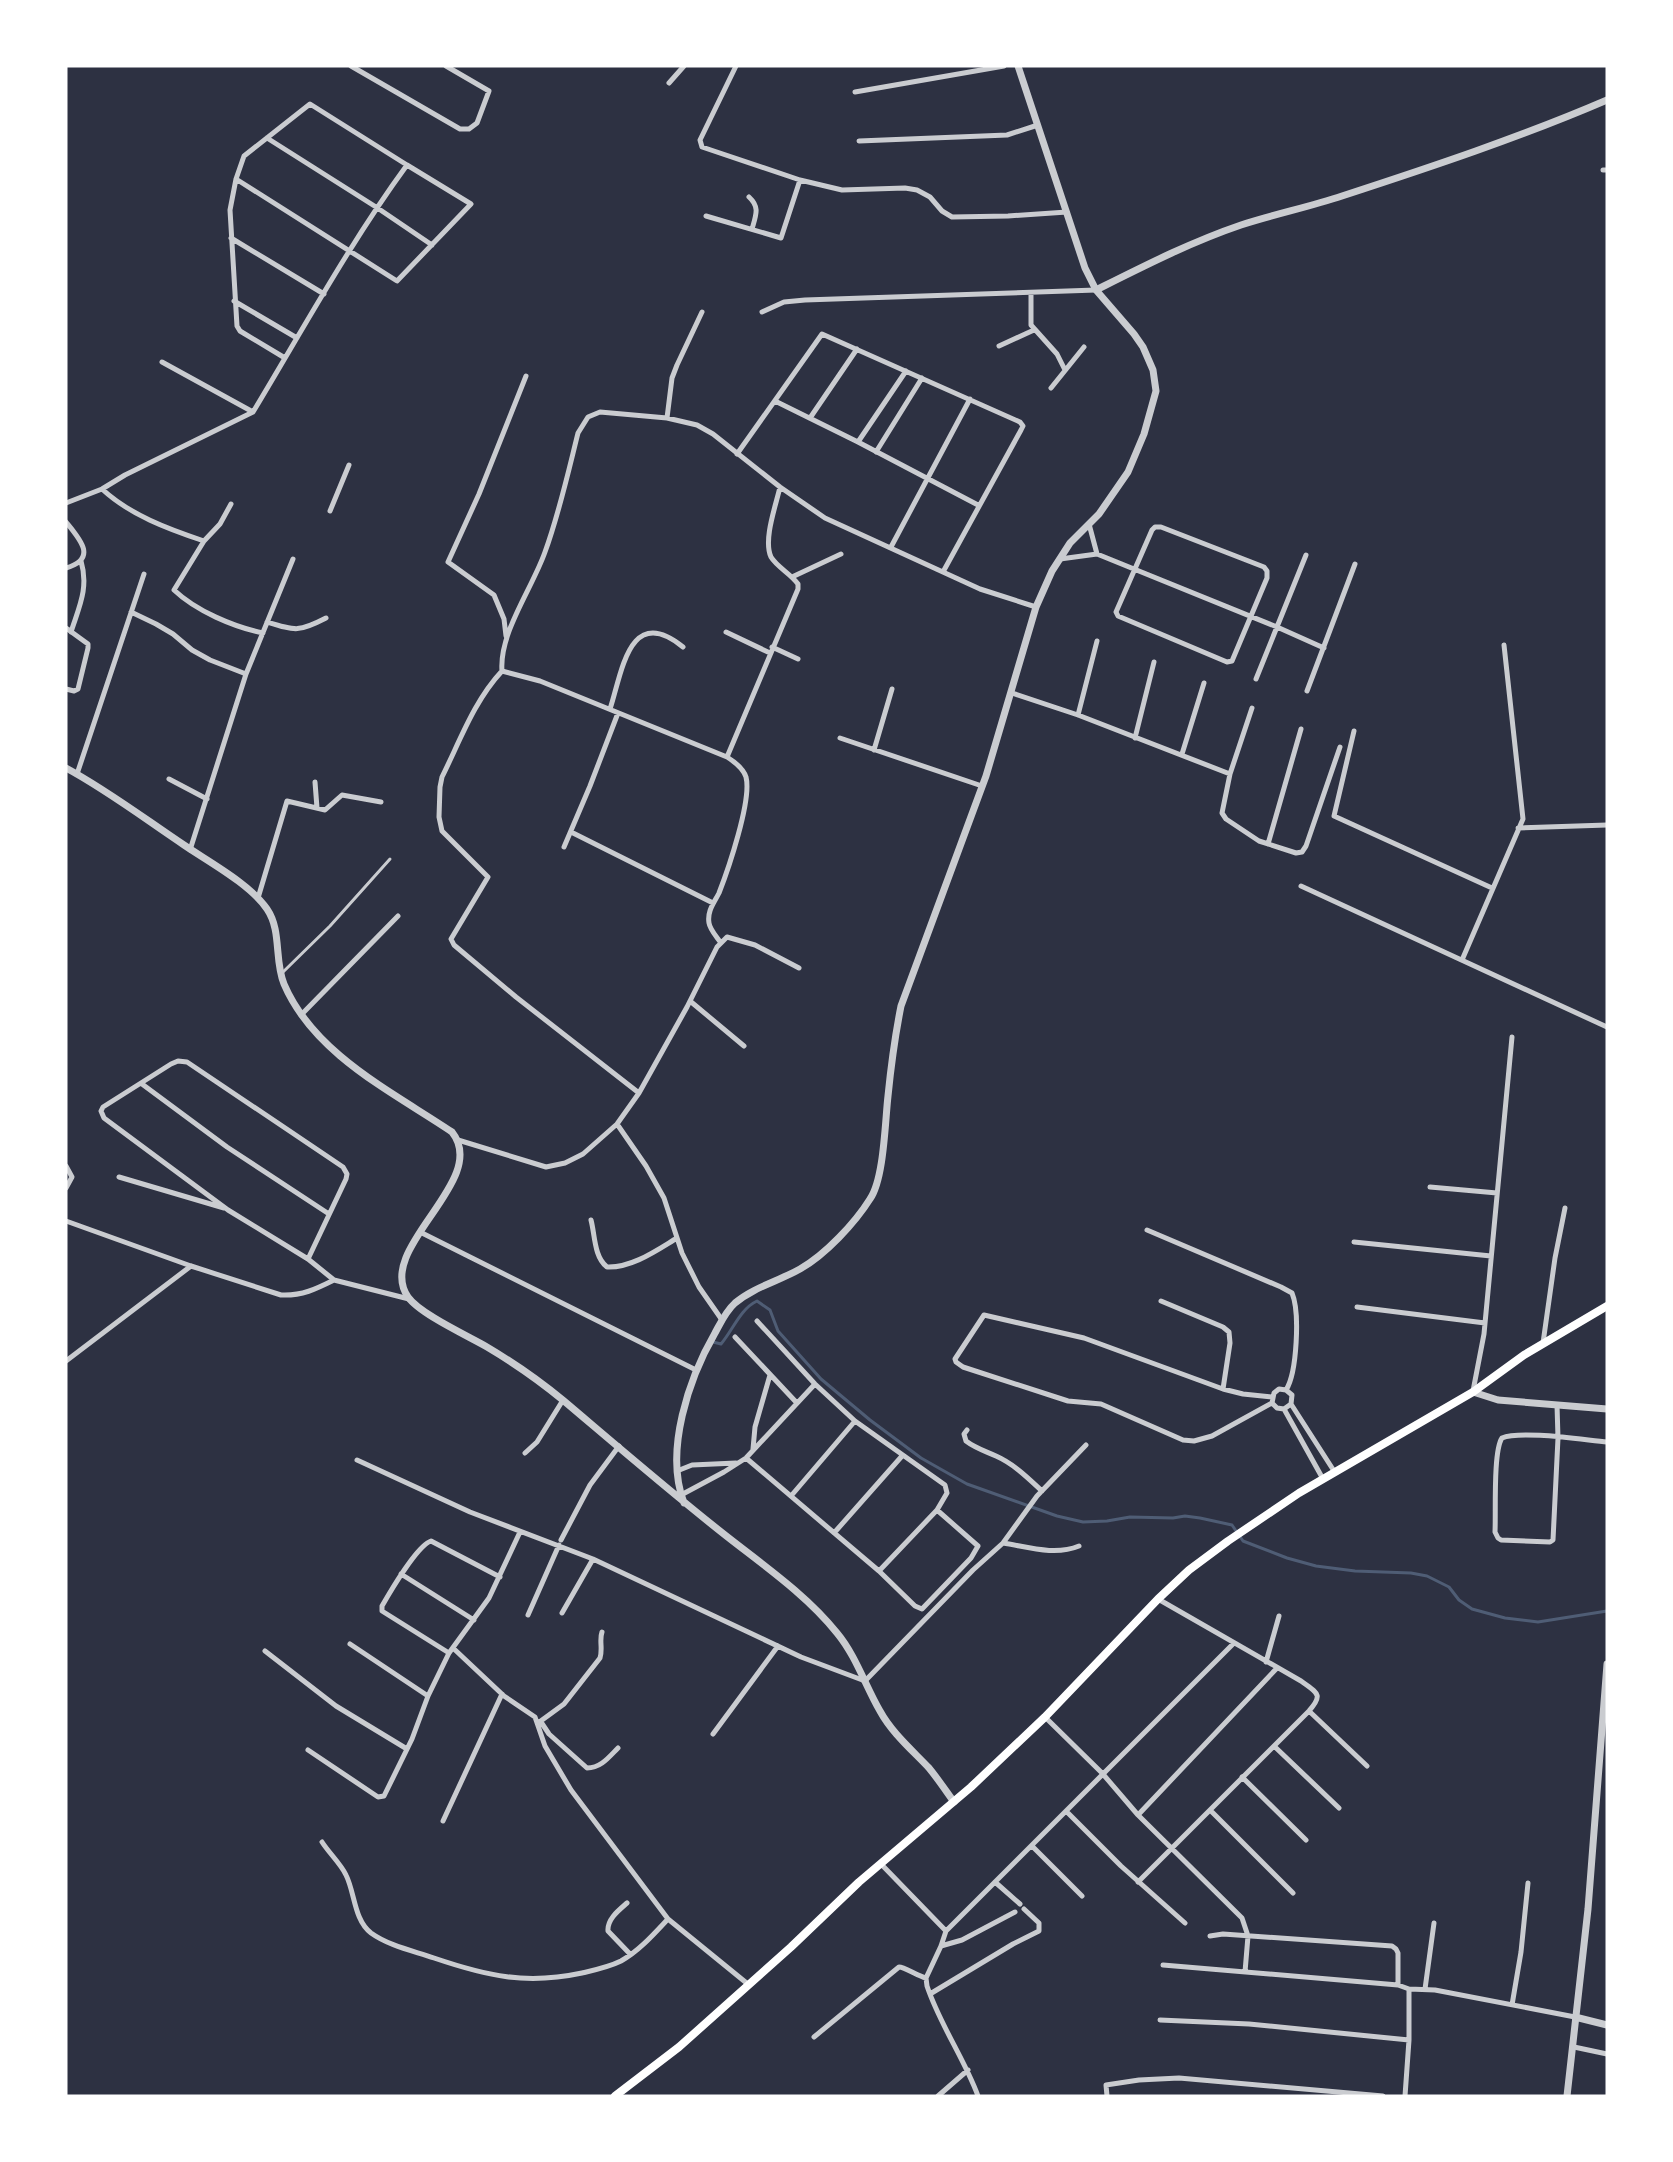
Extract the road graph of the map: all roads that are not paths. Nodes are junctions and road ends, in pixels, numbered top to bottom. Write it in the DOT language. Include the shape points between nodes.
graph roads {
  1 [pos="351,66"];
  2 [pos="446,66"];
  3 [pos="684,66"];
  4 [pos="736,66"];
  5 [pos="1004,66"];
  6 [pos="1018,66"];
  7 [pos="669,83"];
  8 [pos="855,92"];
  9 [pos="1607,100"];
  10 [pos="1038,125"];
  11 [pos="267,138"];
  12 [pos="859,141"];
  13 [pos="407,165"];
  14 [pos="236,179"];
  15 [pos="800,180"];
  16 [pos="749,197"];
  17 [pos="376,207"];
  18 [pos="1067,212"];
  19 [pos="706,216"];
  20 [pos="752,229"];
  21 [pos="231,238"];
  22 [pos="432,245"];
  23 [pos="350,251"];
  24 [pos="1096,290"];
  25 [pos="1031,293"];
  26 [pos="324,294"];
  27 [pos="234,301"];
  28 [pos="702,312"];
  29 [pos="762,312"];
  30 [pos="1034,330"];
  31 [pos="297,338"];
  32 [pos="999,346"];
  33 [pos="1084,347"];
  34 [pos="857,349"];
  35 [pos="285,358"];
  36 [pos="162,362"];
  37 [pos="1065,370"];
  38 [pos="906,371"];
  39 [pos="526,376"];
  40 [pos="922,378"];
  41 [pos="1051,388"];
  42 [pos="970,399"];
  43 [pos="775,401"];
  44 [pos="253,412"];
  45 [pos="667,418"];
  46 [pos="810,418"];
  47 [pos="858,442"];
  48 [pos="876,452"];
  49 [pos="737,454"];
  50 [pos="349,465"];
  51 [pos="926,478"];
  52 [pos="780,487"];
  53 [pos="102,489"];
  54 [pos="66,503"];
  55 [pos="231,504"];
  56 [pos="978,505"];
  57 [pos="330,511"];
  58 [pos="66,522"];
  59 [pos="1089,524"];
  60 [pos="204,541"];
  61 [pos="891,547"];
  62 [pos="841,554"];
  63 [pos="1097,554"];
  64 [pos="1306,555"];
  65 [pos="293,559"];
  66 [pos="1060,559"];
  67 [pos="81,561"];
  68 [pos="1355,564"];
  69 [pos="66,568"];
  70 [pos="1135,570"];
  71 [pos="943,572"];
  72 [pos="144,574"];
  73 [pos="792,577"];
  74 [pos="1036,607"];
  75 [pos="131,612"];
  76 [pos="1251,616"];
  77 [pos="326,618"];
  78 [pos="267,622"];
  79 [pos="1277,627"];
  80 [pos="68,630"];
  81 [pos="726,632"];
  82 [pos="263,633"];
  83 [pos="506,638"];
  84 [pos="1097,640"];
  85 [pos="1504,645"];
  86 [pos="683,647"];
  87 [pos="1324,648"];
  88 [pos="771,650"];
  89 [pos="798,659"];
  90 [pos="1154,662"];
  91 [pos="502,671"];
  92 [pos="246,674"];
  93 [pos="1256,679"];
  94 [pos="1204,683"];
  95 [pos="66,689"];
  96 [pos="892,689"];
  97 [pos="1307,691"];
  98 [pos="1012,693"];
  99 [pos="1252,708"];
  100 [pos="610,709"];
  101 [pos="618,713"];
  102 [pos="1078,715"];
  103 [pos="1301,729"];
  104 [pos="1354,731"];
  105 [pos="840,738"];
  106 [pos="1135,738"];
  107 [pos="1340,747"];
  108 [pos="874,750"];
  109 [pos="1182,754"];
  110 [pos="727,757"];
  111 [pos="66,768"];
  112 [pos="77,774"];
  113 [pos="1230,774"];
  114 [pos="169,779"];
  115 [pos="315,782"];
  116 [pos="982,786"];
  117 [pos="207,799"];
  118 [pos="381,802"];
  119 [pos="317,808"];
  120 [pos="1607,825"];
  121 [pos="1518,828"];
  122 [pos="571,832"];
  123 [pos="1268,844"];
  124 [pos="564,847"];
  125 [pos="190,850"];
  126 [pos="390,859"];
  127 [pos="1301,886"];
  128 [pos="1492,888"];
  129 [pos="258,898"];
  130 [pos="713,903"];
  131 [pos="398,916"];
  132 [pos="721,943"];
  133 [pos="1462,960"];
  134 [pos="799,968"];
  135 [pos="281,974"];
  136 [pos="690,1001"];
  137 [pos="301,1015"];
  138 [pos="1607,1027"];
  139 [pos="1512,1037"];
  140 [pos="744,1046"];
  141 [pos="142,1084"];
  142 [pos="639,1093"];
  143 [pos="617,1124"];
  144 [pos="458,1140"];
  145 [pos="66,1166"];
  146 [pos="119,1177"];
  147 [pos="1430,1187"];
  148 [pos="66,1188"];
  149 [pos="1497,1193"];
  150 [pos="1565,1208"];
  151 [pos="228,1210"];
  152 [pos="329,1214"];
  153 [pos="591,1220"];
  154 [pos="66,1221"];
  155 [pos="1148,1230"];
  156 [pos="420,1232"];
  157 [pos="677,1238"];
  158 [pos="1354,1242"];
  159 [pos="1491,1256"];
  160 [pos="308,1259"];
  161 [pos="192,1266"];
  162 [pos="334,1280"];
  163 [pos="409,1299"];
  164 [pos="1161,1301"];
  165 [pos="1607,1306"];
  166 [pos="1357,1307"];
  167 [pos="722,1320"];
  168 [pos="757,1321"];
  169 [pos="1485,1323"];
  170 [pos="735,1337"];
  171 [pos="1543,1343"];
  172 [pos="66,1361"];
  173 [pos="696,1370"];
  174 [pos="770,1375"];
  175 [pos="815,1384"];
  176 [pos="1223,1389"];
  177 [pos="1286,1390"];
  178 [pos="1473,1392"];
  179 [pos="563,1400"];
  180 [pos="1272,1400"];
  181 [pos="796,1402"];
  182 [pos="1291,1404"];
  183 [pos="1557,1405"];
  184 [pos="1606,1408"];
  185 [pos="1284,1409"];
  186 [pos="855,1421"];
  187 [pos="967,1430"];
  188 [pos="1558,1438"];
  189 [pos="1607,1442"];
  190 [pos="1086,1445"];
  191 [pos="619,1446"];
  192 [pos="753,1451"];
  193 [pos="525,1453"];
  194 [pos="902,1456"];
  195 [pos="746,1458"];
  196 [pos="357,1460"];
  197 [pos="738,1463"];
  198 [pos="677,1471"];
  199 [pos="1334,1471"];
  200 [pos="1323,1479"];
  201 [pos="1042,1491"];
  202 [pos="681,1495"];
  203 [pos="791,1496"];
  204 [pos="684,1503"];
  205 [pos="937,1510"];
  206 [pos="519,1532"];
  207 [pos="834,1533"];
  208 [pos="560,1542"];
  209 [pos="1003,1543"];
  210 [pos="1079,1546"];
  211 [pos="592,1559"];
  212 [pos="879,1571"];
  213 [pos="401,1574"];
  214 [pos="500,1577"];
  215 [pos="1158,1599"];
  216 [pos="562,1613"];
  217 [pos="528,1615"];
  218 [pos="1279,1616"];
  219 [pos="474,1620"];
  220 [pos="602,1632"];
  221 [pos="1234,1643"];
  222 [pos="350,1644"];
  223 [pos="778,1646"];
  224 [pos="265,1650"];
  225 [pos="451,1651"];
  226 [pos="1266,1662"];
  227 [pos="1607,1664"];
  228 [pos="1277,1668"];
  229 [pos="866,1681"];
  230 [pos="502,1694"];
  231 [pos="428,1696"];
  232 [pos="1309,1711"];
  233 [pos="1045,1717"];
  234 [pos="540,1723"];
  235 [pos="713,1734"];
  236 [pos="1274,1746"];
  237 [pos="618,1748"];
  238 [pos="407,1749"];
  239 [pos="308,1750"];
  240 [pos="1367,1766"];
  241 [pos="1102,1773"];
  242 [pos="1242,1777"];
  243 [pos="954,1802"];
  244 [pos="1339,1808"];
  245 [pos="1210,1810"];
  246 [pos="1067,1812"];
  247 [pos="1138,1815"];
  248 [pos="443,1821"];
  249 [pos="1306,1840"];
  250 [pos="322,1842"];
  251 [pos="1032,1846"];
  252 [pos="1172,1849"];
  253 [pos="881,1864"];
  254 [pos="995,1882"];
  255 [pos="1138,1882"];
  256 [pos="1528,1883"];
  257 [pos="1293,1893"];
  258 [pos="1082,1896"];
  259 [pos="627,1903"];
  260 [pos="1015,1912"];
  261 [pos="668,1919"];
  262 [pos="1185,1923"];
  263 [pos="1434,1923"];
  264 [pos="946,1931"];
  265 [pos="1210,1936"];
  266 [pos="1248,1936"];
  267 [pos="941,1946"];
  268 [pos="630,1954"];
  269 [pos="1163,1965"];
  270 [pos="1245,1972"];
  271 [pos="926,1978"];
  272 [pos="749,1985"];
  273 [pos="1398,1985"];
  274 [pos="1409,1989"];
  275 [pos="1425,1989"];
  276 [pos="930,1994"];
  277 [pos="1512,2005"];
  278 [pos="1575,2017"];
  279 [pos="1160,2020"];
  280 [pos="1607,2025"];
  281 [pos="814,2037"];
  282 [pos="1409,2040"];
  283 [pos="1574,2047"];
  284 [pos="1607,2054"];
  285 [pos="969,2070"];
  286 [pos="615,2096"];
  287 [pos="938,2096"];
  288 [pos="978,2096"];
  289 [pos="1107,2096"];
  290 [pos="1383,2096"];
  291 [pos="1405,2096"];
  292 [pos="1567,2096"];
  1 -- 2 [label="street" via="465,130 477,123 489,91"];
  3 -- 7 [label="street"];
  4 -- 15 [label="street" via="701,145"];
  5 -- 8 [label="street"];
  6 -- 10 [label="street"];
  9 -- 24 [label="street" via="1439,164 1231,229 1152,261"];
  10 -- 12 [label="street" via="1007,135"];
  10 -- 18 [label="street"];
  11 -- 13 [label="street" via="310,104"];
  11 -- 14 [label="street" via="244,156"];
  11 -- 17 [label="street"];
  13 -- 17 [label="street"];
  13 -- 22 [label="street" via="471,204"];
  14 -- 21 [label="street" via="230,210"];
  14 -- 23 [label="street"];
  15 -- 18 [label="street" via="847,191 912,189 926,194 947,215 958,218"];
  15 -- 20 [label="street" via="781,238"];
  16 -- 20 [label="street" via="757,210"];
  17 -- 22 [label="street"];
  17 -- 23 [label="street"];
  18 -- 24 [label="street"];
  19 -- 20 [label="street"];
  21 -- 26 [label="street"];
  21 -- 27 [label="street"];
  22 -- 23 [label="street" via="397,281"];
  23 -- 26 [label="street"];
  24 -- 25 [label="street"];
  24 -- 59 [label="street" via="1143,347 1153,370 1156,391 1128,472"];
  25 -- 29 [label="street" via="805,300 784,302"];
  25 -- 30 [label="street"];
  26 -- 31 [label="street"];
  27 -- 31 [label="street"];
  27 -- 35 [label="street" via="240,331"];
  28 -- 45 [label="street" via="672,378"];
  30 -- 32 [label="street"];
  30 -- 37 [label="street" via="1057,354"];
  31 -- 35 [label="street"];
  33 -- 37 [label="street"];
  34 -- 38 [label="street"];
  34 -- 43 [label="street" via="821,334"];
  34 -- 46 [label="street"];
  35 -- 44 [label="street"];
  36 -- 44 [label="street"];
  37 -- 41 [label="street"];
  38 -- 40 [label="street"];
  38 -- 47 [label="street"];
  39 -- 83 [label="street" via="448,562 494,595 504,619"];
  40 -- 42 [label="street"];
  40 -- 48 [label="street"];
  42 -- 51 [label="street"];
  42 -- 56 [label="street" via="1023,426"];
  43 -- 46 [label="street"];
  43 -- 49 [label="street"];
  44 -- 53 [label="street"];
  45 -- 49 [label="street" via="697,425"];
  45 -- 83 [label="street" via="600,412 583,423 549,542"];
  46 -- 47 [label="street"];
  47 -- 48 [label="street"];
  48 -- 51 [label="street"];
  49 -- 52 [label="street"];
  50 -- 57 [label="street"];
  51 -- 56 [label="street"];
  51 -- 61 [label="street"];
  52 -- 61 [label="street" via="825,518"];
  52 -- 73 [label="street" via="768,541 772,558"];
  53 -- 54 [label="street"];
  53 -- 60 [label="street" via="128,509"];
  55 -- 60 [label="street"];
  56 -- 71 [label="street"];
  58 -- 67 [label="street" via="83,545"];
  59 -- 63 [label="street"];
  59 -- 66 [label="street"];
  60 -- 82 [label="street" via="174,590 224,621"];
  61 -- 71 [label="street"];
  62 -- 73 [label="street"];
  63 -- 66 [label="street"];
  63 -- 70 [label="street"];
  64 -- 79 [label="street"];
  65 -- 78 [label="street"];
  66 -- 74 [label="street"];
  67 -- 69 [label="street"];
  67 -- 80 [label="street" via="83,596"];
  68 -- 87 [label="street"];
  70 -- 76 [label="street"];
  70 -- 76 [label="street" via="1155,527 1264,567 1267,578"];
  70 -- 76 [label="street" via="1117,606 1118,616 1227,662 1235,657"];
  71 -- 74 [label="street"];
  72 -- 75 [label="street"];
  73 -- 88 [label="street" via="798,590"];
  74 -- 98 [label="street"];
  75 -- 92 [label="street" via="173,634 201,655"];
  75 -- 112 [label="street"];
  76 -- 79 [label="street"];
  77 -- 78 [label="street" via="302,629"];
  78 -- 82 [label="street"];
  79 -- 87 [label="street"];
  79 -- 93 [label="street"];
  80 -- 95 [label="street" via="88,648 78,689"];
  81 -- 88 [label="street"];
  82 -- 92 [label="street"];
  83 -- 91 [label="street"];
  84 -- 102 [label="street"];
  85 -- 121 [label="street" via="1523,819"];
  86 -- 100 [label="street" via="662,634 633,642"];
  87 -- 97 [label="street"];
  88 -- 89 [label="street"];
  88 -- 110 [label="street"];
  90 -- 106 [label="street"];
  91 -- 100 [label="street" via="540,681"];
  91 -- 142 [label="street" via="479,703 440,787 442,831 488,877 452,939 454,945 516,997"];
  92 -- 117 [label="street"];
  94 -- 109 [label="street"];
  96 -- 108 [label="street"];
  98 -- 102 [label="street"];
  98 -- 116 [label="street"];
  99 -- 113 [label="street"];
  100 -- 101 [label="street"];
  101 -- 110 [label="street"];
  101 -- 122 [label="street"];
  102 -- 106 [label="street"];
  103 -- 123 [label="street"];
  104 -- 128 [label="street" via="1334,816"];
  105 -- 108 [label="street"];
  106 -- 109 [label="street"];
  107 -- 123 [label="street" via="1302,852"];
  108 -- 116 [label="street"];
  109 -- 113 [label="street"];
  110 -- 130 [label="street" via="746,777 747,792 730,860"];
  111 -- 112 [label="street"];
  112 -- 125 [label="street"];
  113 -- 123 [label="street" via="1222,813 1230,824"];
  114 -- 117 [label="street"];
  115 -- 119 [label="street"];
  116 -- 167 [label="street" via="901,1006 882,1160 872,1197 822,1253 801,1269 736,1302"];
  117 -- 125 [label="street"];
  118 -- 119 [label="street" via="342,795 327,810"];
  119 -- 129 [label="street" via="287,801"];
  120 -- 121 [label="street"];
  121 -- 128 [label="street"];
  122 -- 124 [label="street"];
  122 -- 130 [label="street"];
  125 -- 129 [label="street"];
  126 -- 135 [label="lane"];
  127 -- 133 [label="street"];
  128 -- 133 [label="street"];
  129 -- 135 [label="street" via="274,926"];
  130 -- 132 [label="street" via="709,922"];
  131 -- 137 [label="street"];
  132 -- 134 [label="street" via="727,937 755,945"];
  132 -- 136 [label="street"];
  133 -- 138 [label="street"];
  135 -- 137 [label="street"];
  136 -- 140 [label="street"];
  136 -- 142 [label="street"];
  137 -- 144 [label="street" via="339,1057 452,1132"];
  139 -- 149 [label="street"];
  141 -- 151 [label="street" via="103,1107 101,1115"];
  141 -- 152 [label="street" via="227,1147"];
  141 -- 152 [label="street" via="171,1064 187,1062 343,1167 346,1179"];
  142 -- 143 [label="street"];
  143 -- 144 [label="street" via="583,1154 546,1167"];
  143 -- 157 [label="street" via="664,1198"];
  144 -- 156 [label="street" via="457,1175"];
  145 -- 148 [label="street" via="72,1177"];
  146 -- 151 [label="street"];
  147 -- 149 [label="street"];
  149 -- 159 [label="street"];
  150 -- 171 [label="street"];
  151 -- 160 [label="street"];
  152 -- 160 [label="street"];
  153 -- 157 [label="street" via="597,1252 607,1267 623,1266"];
  154 -- 161 [label="street"];
  155 -- 177 [label="street" via="1292,1293 1296,1310 1294,1360"];
  156 -- 163 [label="street" via="404,1264 403,1282"];
  156 -- 173 [label="street"];
  157 -- 167 [label="street" via="699,1287"];
  158 -- 159 [label="street"];
  159 -- 169 [label="street"];
  160 -- 162 [label="street"];
  161 -- 162 [label="street" via="281,1294 311,1292"];
  161 -- 172 [label="street"];
  162 -- 163 [label="street"];
  163 -- 179 [label="street" via="490,1348"];
  164 -- 176 [label="street" via="1229,1332"];
  165 -- 171 [label="main road"];
  166 -- 169 [label="street"];
  167 -- 173 [label="street"];
  168 -- 175 [label="street"];
  169 -- 178 [label="street"];
  170 -- 174 [label="street"];
  171 -- 178 [label="main road"];
  173 -- 198 [label="street" via="682,1420"];
  174 -- 181 [label="street"];
  174 -- 192 [label="street" via="755,1427"];
  175 -- 181 [label="street"];
  175 -- 186 [label="street"];
  176 -- 180 [label="street"];
  176 -- 180 [label="street" via="1076,1335 984,1314 955,1359 963,1367 1068,1401 1101,1404 1183,1440 1212,1437"];
  177 -- 180 [label="street" via="1279,1389"];
  177 -- 182 [label="street" via="1292,1395"];
  178 -- 183 [label="street" via="1498,1400"];
  178 -- 199 [label="main road"];
  179 -- 191 [label="street"];
  179 -- 193 [label="street" via="537,1442"];
  180 -- 185 [label="street" via="1277,1408"];
  181 -- 192 [label="street"];
  182 -- 185 [label="street"];
  182 -- 199 [label="street"];
  183 -- 184 [label="street"];
  183 -- 188 [label="street"];
  185 -- 200 [label="street"];
  186 -- 194 [label="street"];
  186 -- 203 [label="street"];
  187 -- 201 [label="street" via="966,1441 974,1448 1015,1467"];
  188 -- 188 [label="street" via="1516,1435 1500,1440 1495,1532 1501,1540 1553,1540"];
  188 -- 189 [label="street"];
  190 -- 201 [label="street"];
  191 -- 204 [label="street"];
  191 -- 208 [label="street" via="590,1485"];
  192 -- 195 [label="street"];
  194 -- 205 [label="street" via="945,1485 947,1493"];
  194 -- 207 [label="street"];
  195 -- 197 [label="street"];
  195 -- 203 [label="street"];
  196 -- 206 [label="street"];
  197 -- 198 [label="street" via="692,1465"];
  197 -- 202 [label="street"];
  198 -- 202 [label="street"];
  199 -- 200 [label="main road"];
  200 -- 215 [label="main road" via="1210,1554"];
  201 -- 209 [label="street"];
  202 -- 204 [label="street"];
  203 -- 207 [label="street"];
  204 -- 229 [label="street" via="806,1600 838,1633"];
  205 -- 212 [label="street"];
  205 -- 212 [label="street" via="978,1546 928,1605 922,1609 915,1606"];
  206 -- 208 [label="street"];
  206 -- 214 [label="street"];
  207 -- 212 [label="street"];
  208 -- 211 [label="street"];
  208 -- 217 [label="street"];
  209 -- 210 [label="street" via="1054,1551"];
  209 -- 229 [label="street"];
  211 -- 216 [label="street"];
  211 -- 223 [label="street"];
  213 -- 214 [label="street" via="426,1542 431,1541"];
  213 -- 219 [label="street"];
  213 -- 225 [label="street" via="382,1611"];
  214 -- 219 [label="street"];
  215 -- 221 [label="street"];
  215 -- 233 [label="main road"];
  218 -- 226 [label="street"];
  219 -- 225 [label="street"];
  220 -- 234 [label="street" via="600,1658 564,1704"];
  221 -- 226 [label="street"];
  221 -- 241 [label="street"];
  222 -- 231 [label="street"];
  223 -- 229 [label="street"];
  223 -- 235 [label="street"];
  224 -- 238 [label="street" via="336,1706"];
  225 -- 230 [label="street"];
  225 -- 231 [label="street"];
  226 -- 228 [label="street"];
  227 -- 278 [label="street" via="1588,1909"];
  228 -- 232 [label="street" via="1317,1694 1318,1701"];
  228 -- 247 [label="street"];
  229 -- 243 [label="street" via="891,1728"];
  230 -- 234 [label="street"];
  230 -- 248 [label="street"];
  231 -- 238 [label="street"];
  232 -- 236 [label="street"];
  232 -- 240 [label="street"];
  233 -- 241 [label="street"];
  233 -- 243 [label="main road"];
  234 -- 237 [label="street" via="587,1768 600,1766"];
  234 -- 261 [label="street" via="545,1746 572,1790"];
  236 -- 242 [label="street"];
  236 -- 244 [label="street"];
  238 -- 239 [label="street" via="382,1797"];
  241 -- 246 [label="street"];
  241 -- 247 [label="street"];
  242 -- 245 [label="street"];
  242 -- 249 [label="street"];
  243 -- 253 [label="main road"];
  245 -- 252 [label="street"];
  245 -- 257 [label="street"];
  246 -- 251 [label="street"];
  246 -- 255 [label="street"];
  247 -- 252 [label="street"];
  250 -- 268 [label="street" via="345,1873 364,1926 400,1947 473,1971 527,1979 602,1969"];
  251 -- 254 [label="street"];
  251 -- 258 [label="street"];
  252 -- 255 [label="street"];
  252 -- 266 [label="street" via="1242,1918"];
  253 -- 264 [label="street"];
  253 -- 272 [label="main road"];
  254 -- 264 [label="street"];
  254 -- 276 [label="street" via="1039,1923 1039,1931"];
  255 -- 262 [label="street"];
  256 -- 277 [label="street"];
  259 -- 268 [label="street" via="609,1921 608,1931"];
  260 -- 267 [label="street" via="962,1940"];
  261 -- 268 [label="street"];
  261 -- 272 [label="street"];
  263 -- 275 [label="street"];
  264 -- 267 [label="street"];
  265 -- 266 [label="street"];
  266 -- 270 [label="street"];
  266 -- 273 [label="street" via="1392,1946 1398,1953"];
  267 -- 271 [label="street"];
  269 -- 270 [label="street"];
  270 -- 273 [label="street"];
  271 -- 276 [label="street"];
  271 -- 281 [label="street" via="899,1967"];
  272 -- 286 [label="main road" via="680,2047"];
  273 -- 274 [label="street"];
  274 -- 275 [label="street"];
  274 -- 282 [label="street"];
  275 -- 277 [label="street"];
  276 -- 285 [label="street"];
  277 -- 278 [label="street"];
  278 -- 280 [label="street"];
  278 -- 283 [label="street"];
  279 -- 282 [label="street" via="1249,2024"];
  282 -- 291 [label="street"];
  283 -- 284 [label="street"];
  283 -- 292 [label="street"];
  285 -- 287 [label="street"];
  285 -- 288 [label="street"];
  289 -- 290 [label="street" via="1106,2085 1179,2078"];
}
